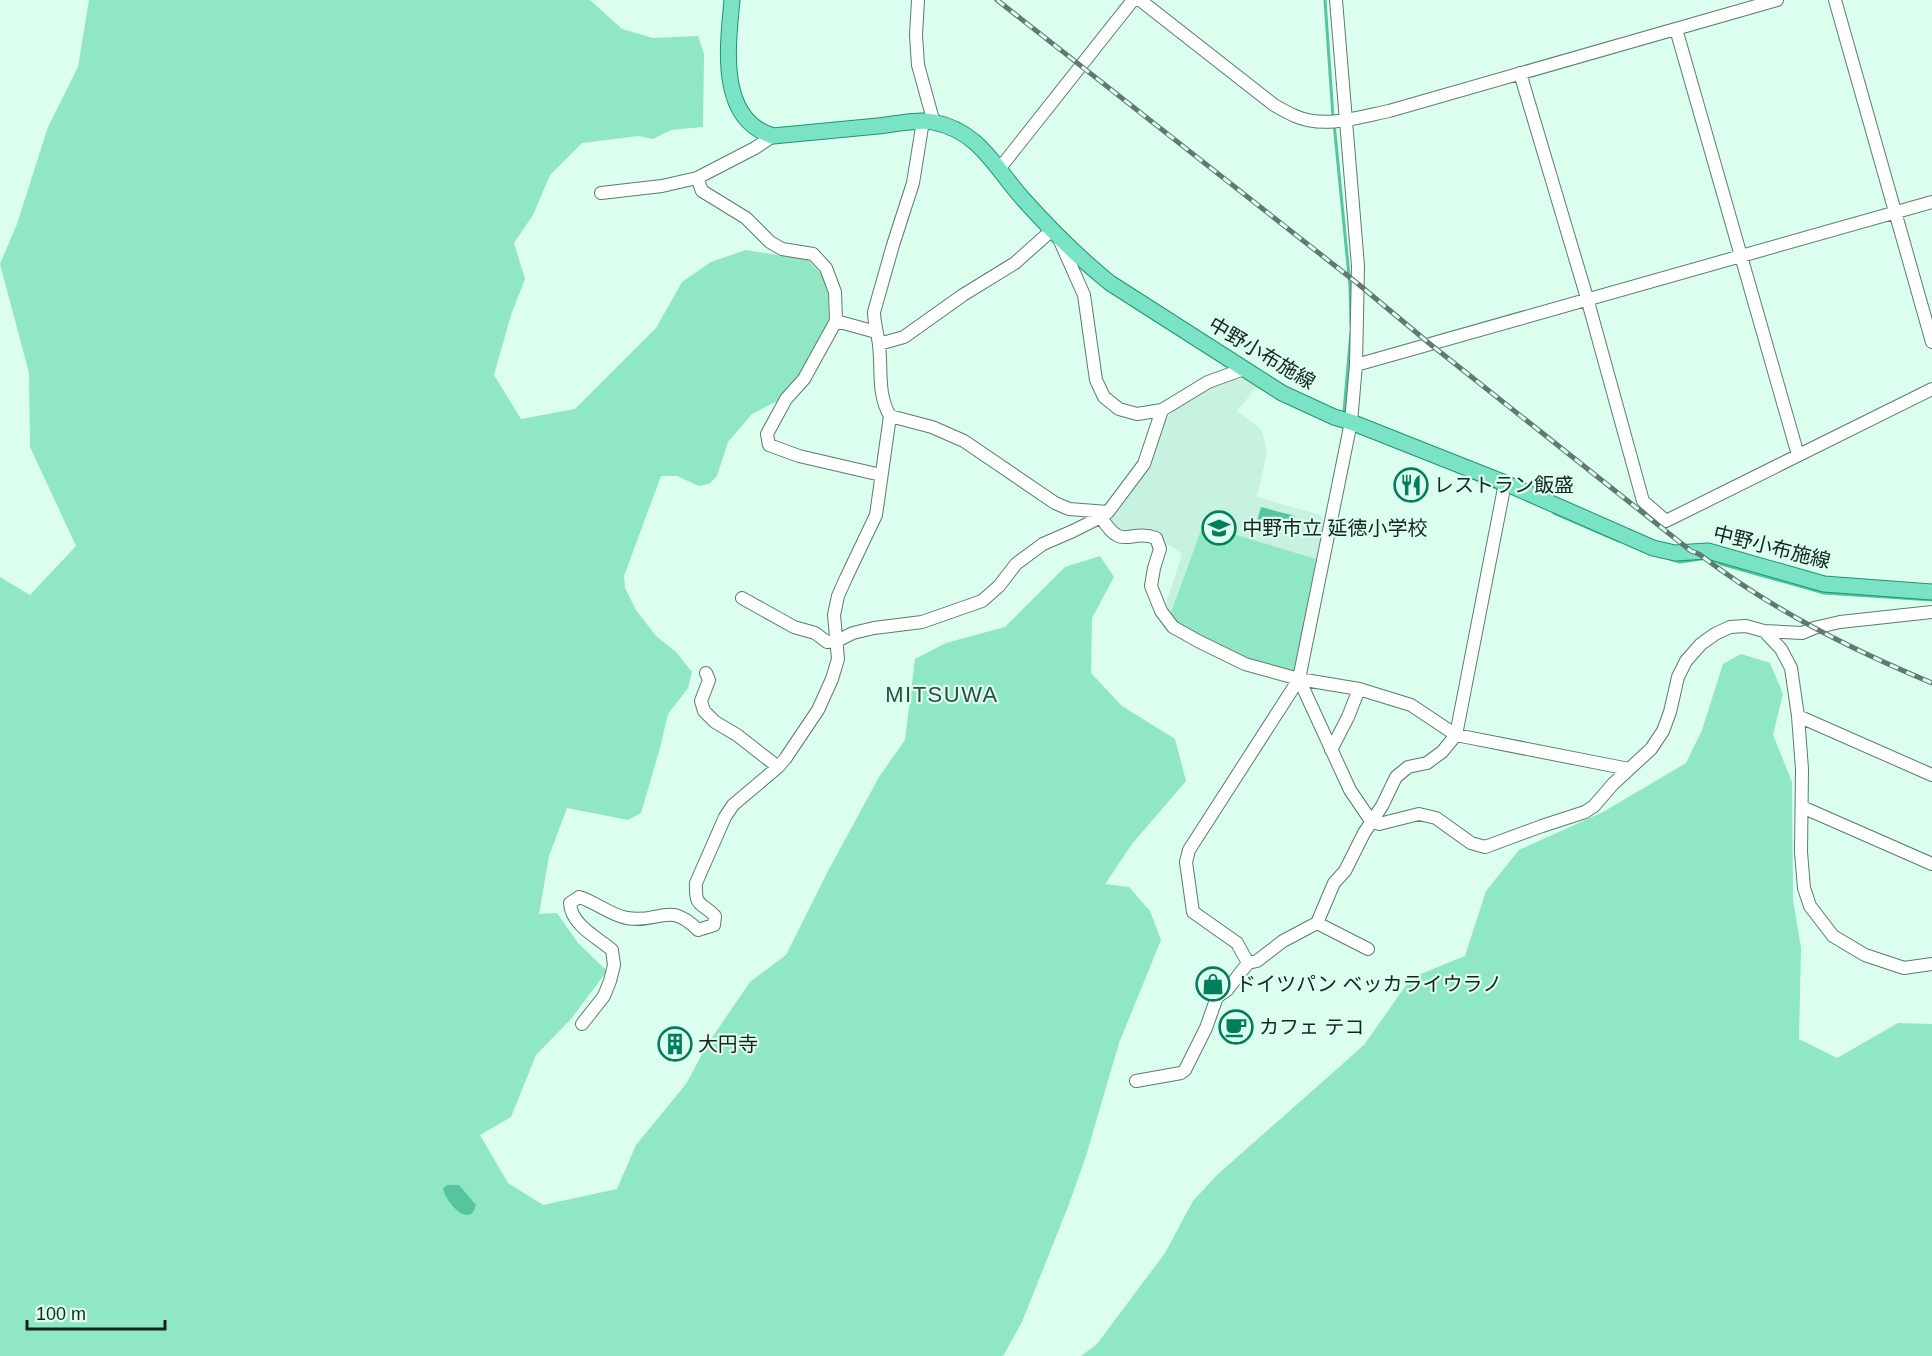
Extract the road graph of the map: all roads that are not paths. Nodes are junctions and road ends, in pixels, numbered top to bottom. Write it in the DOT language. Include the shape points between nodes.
graph roads {
  1 [pos="732,0"];
  2 [pos="918,0"];
  3 [pos="1133,0"];
  4 [pos="1140,0"];
  5 [pos="1336,0"];
  6 [pos="1777,0"];
  7 [pos="1835,0"];
  8 [pos="1676,29"];
  9 [pos="1520,74"];
  10 [pos="1346,120"];
  11 [pos="928,122"];
  12 [pos="773,136"];
  13 [pos="1000,168"];
  14 [pos="697,178"];
  15 [pos="601,193"];
  16 [pos="1932,202"];
  17 [pos="1896,212"];
  18 [pos="1055,234"];
  19 [pos="1740,255"];
  20 [pos="1587,298"];
  21 [pos="836,321"];
  22 [pos="878,338"];
  23 [pos="1932,342"];
  24 [pos="1356,365"];
  25 [pos="1244,369"];
  26 [pos="1932,389"];
  27 [pos="1162,410"];
  28 [pos="890,416"];
  29 [pos="1351,422"];
  30 [pos="1798,455"];
  31 [pos="881,475"];
  32 [pos="1505,483"];
  33 [pos="1105,514"];
  34 [pos="1932,592"];
  35 [pos="742,598"];
  36 [pos="1932,612"];
  37 [pos="1764,632"];
  38 [pos="837,641"];
  39 [pos="706,673"];
  40 [pos="1299,679"];
  41 [pos="1359,688"];
  42 [pos="1798,717"];
  43 [pos="1456,735"];
  44 [pos="1331,750"];
  45 [pos="778,767"];
  46 [pos="1629,769"];
  47 [pos="1932,775"];
  48 [pos="1802,807"];
  49 [pos="1371,821"];
  50 [pos="1932,864"];
  51 [pos="1317,923"];
  52 [pos="1368,949"];
  53 [pos="1248,963"];
  54 [pos="1932,964"];
  55 [pos="582,1024"];
  56 [pos="1136,1081"];
  1 -- 12 [label="main road" via="730,80 739,109 750,124"];
  2 -- 11 [label="street" via="918,65"];
  3 -- 13 [label="street"];
  4 -- 10 [label="street" via="1274,105 1297,117"];
  5 -- 10 [label="street"];
  6 -- 8 [label="street"];
  7 -- 17 [label="street"];
  8 -- 9 [label="street"];
  8 -- 19 [label="street"];
  9 -- 10 [label="street"];
  9 -- 20 [label="street"];
  10 -- 24 [label="street" via="1358,266"];
  11 -- 12 [label="main road, 中野小布施線"];
  11 -- 13 [label="main road, 中野小布施線" via="967,135"];
  11 -- 22 [label="street" via="874,312"];
  12 -- 14 [label="street"];
  13 -- 18 [label="main road, 中野小布施線"];
  14 -- 15 [label="street"];
  14 -- 21 [label="street" via="702,191 746,218 770,242 782,249 813,254 826,268 835,292"];
  16 -- 17 [label="street"];
  17 -- 19 [label="street"];
  17 -- 23 [label="street"];
  18 -- 22 [label="street" via="904,337"];
  18 -- 25 [label="main road, 中野小布施線" via="1110,283"];
  18 -- 27 [label="street" via="1084,295 1096,380 1104,397 1119,409 1137,414"];
  19 -- 20 [label="street"];
  19 -- 30 [label="street"];
  20 -- 24 [label="street"];
  20 -- 30 [label="street" via="1643,501 1666,520"];
  21 -- 22 [label="street"];
  21 -- 31 [label="street" via="804,380 786,399 767,434 769,445"];
  22 -- 28 [label="street" via="884,406"];
  24 -- 29 [label="street"];
  25 -- 27 [label="street" via="1208,382"];
  25 -- 29 [label="main road, 中野小布施線" via="1282,393"];
  26 -- 30 [label="street"];
  27 -- 33 [label="street" via="1144,464"];
  28 -- 31 [label="street"];
  28 -- 33 [label="street" via="932,427 964,441 1055,503"];
  29 -- 32 [label="main road, 中野小布施線"];
  29 -- 40 [label="street"];
  31 -- 38 [label="street" via="876,515 838,596 834,615"];
  32 -- 34 [label="main road, 中野小布施線" via="1653,548 1675,553 1708,551 1824,584"];
  32 -- 43 [label="street"];
  33 -- 38 [label="street" via="1043,544 1016,564 982,601 922,622 874,628"];
  33 -- 40 [label="street" via="1110,531 1118,536 1144,534 1156,538 1160,549 1151,586 1161,611 1173,627 1245,664"];
  35 -- 38 [label="street" via="827,642"];
  36 -- 37 [label="street" via="1840,622 1802,633"];
  37 -- 42 [label="street" via="1781,649 1791,668"];
  37 -- 46 [label="street" via="1746,626 1730,627 1701,644 1678,677 1663,731 1652,749"];
  38 -- 45 [label="street" via="838,659 818,710"];
  39 -- 45 [label="street" via="709,680 701,701 704,711"];
  40 -- 41 [label="street"];
  40 -- 44 [label="street"];
  40 -- 53 [label="street" via="1189,850 1186,862 1192,912 1237,943"];
  41 -- 43 [label="street" via="1411,705"];
  41 -- 44 [label="street"];
  42 -- 47 [label="street"];
  42 -- 48 [label="street"];
  43 -- 46 [label="street"];
  43 -- 49 [label="street" via="1427,763 1408,768 1396,777"];
  44 -- 49 [label="street" via="1350,790"];
  45 -- 55 [label="street" via="733,805 696,883 699,905 715,916 714,925 698,930 677,915 638,920 579,897 570,903 576,920 612,950 615,965 604,996"];
  46 -- 49 [label="street" via="1585,812 1485,848 1471,843 1436,818 1419,814 1379,824"];
  48 -- 50 [label="street"];
  48 -- 54 [label="street" via="1804,888 1820,921 1843,943 1881,962 1905,968"];
  49 -- 51 [label="street" via="1346,871 1334,883"];
  51 -- 52 [label="street"];
  51 -- 53 [label="street"];
  53 -- 56 [label="street" via="1217,997 1185,1070"];
}
